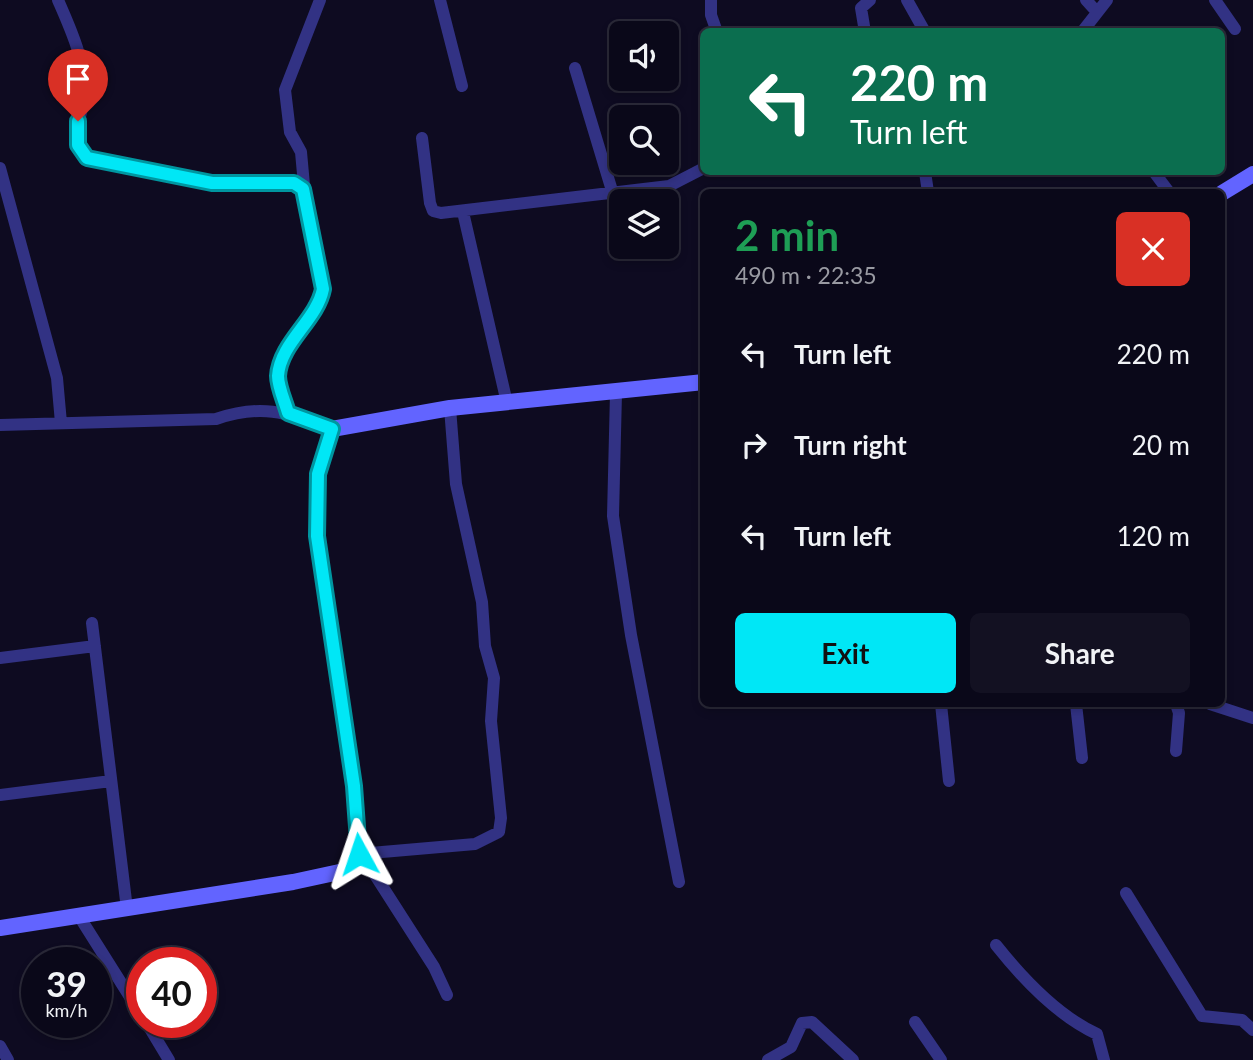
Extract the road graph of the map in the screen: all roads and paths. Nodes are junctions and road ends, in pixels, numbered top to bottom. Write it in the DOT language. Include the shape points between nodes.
graph roads {
  1 [pos="58,0"];
  2 [pos="320,0"];
  3 [pos="440,0"];
  4 [pos="711,0"];
  5 [pos="870,0"];
  6 [pos="907,0"];
  7 [pos="1086,0"];
  8 [pos="1107,0"];
  9 [pos="1215,0"];
  10 [pos="1096,11"];
  11 [pos="715,28"];
  12 [pos="864,28"];
  13 [pos="923,28"];
  14 [pos="1085,28"];
  15 [pos="1235,29"];
  16 [pos="575,68"];
  17 [pos="461,86"];
  18 [pos="422,138"];
  19 [pos="0,168"];
  20 [pos="700,170"];
  21 [pos="1253,174"];
  22 [pos="303,189"];
  23 [pos="611,189"];
  24 [pos="648,189"];
  25 [pos="1225,191"];
  26 [pos="609,194"];
  27 [pos="463,212"];
  28 [pos="700,382"];
  29 [pos="616,393"];
  30 [pos="507,403"];
  31 [pos="450,408"];
  32 [pos="288,413"];
  33 [pos="61,423"];
  34 [pos="0,425"];
  35 [pos="332,429"];
  36 [pos="92,623"];
  37 [pos="95,646"];
  38 [pos="0,658"];
  39 [pos="941,707"];
  40 [pos="1076,707"];
  41 [pos="1177,707"];
  42 [pos="1219,707"];
  43 [pos="1253,718"];
  44 [pos="1176,751"];
  45 [pos="1082,758"];
  46 [pos="111,781"];
  47 [pos="950,781"];
  48 [pos="0,795"];
  49 [pos="357,858"];
  50 [pos="679,882"];
  51 [pos="1126,893"];
  52 [pos="127,909"];
  53 [pos="79,916"];
  54 [pos="0,928"];
  55 [pos="996,945"];
  56 [pos="126,991"];
  57 [pos="447,995"];
  58 [pos="915,1022"];
  59 [pos="1253,1030"];
  60 [pos="156,1038"];
  61 [pos="0,1046"];
  62 [pos="8,1060"];
  63 [pos="169,1060"];
  64 [pos="768,1060"];
  65 [pos="853,1060"];
  66 [pos="941,1060"];
  67 [pos="1104,1060"];
  1 -- 22 [label="street" via="79,48 84,98 76,135 87,158 212,183 294,183"];
  2 -- 22 [label="street" via="285,90 290,132 301,152"];
  3 -- 17 [label="street"];
  4 -- 11 [label="street"];
  5 -- 12 [label="street" via="861,8"];
  6 -- 13 [label="street"];
  7 -- 10 [label="street"];
  8 -- 10 [label="street"];
  9 -- 15 [label="street"];
  10 -- 14 [label="street"];
  16 -- 23 [label="street"];
  18 -- 27 [label="street" via="433,211"];
  19 -- 33 [label="street" via="57,378"];
  20 -- 24 [label="street" via="669,186"];
  21 -- 25 [label="street"];
  22 -- 32 [label="street" via="323,289 289,347 278,376"];
  26 -- 27 [label="street"];
  27 -- 30 [label="street"];
  28 -- 29 [label="street"];
  29 -- 30 [label="street"];
  29 -- 50 [label="street" via="613,516"];
  30 -- 31 [label="street"];
  31 -- 35 [label="street"];
  31 -- 49 [label="street" via="456,484 494,677 491,721 499,832 475,844"];
  32 -- 33 [label="street" via="244,410 216,419"];
  32 -- 35 [label="street"];
  33 -- 34 [label="street"];
  35 -- 49 [label="street" via="318,474 317,536 354,786"];
  36 -- 37 [label="street"];
  37 -- 38 [label="street"];
  37 -- 46 [label="street"];
  39 -- 47 [label="street"];
  40 -- 45 [label="street"];
  41 -- 44 [label="street"];
  42 -- 43 [label="street"];
  46 -- 48 [label="street"];
  46 -- 52 [label="street"];
  49 -- 52 [label="street" via="344,871"];
  49 -- 57 [label="street" via="368,864"];
  51 -- 59 [label="street" via="1202,1016 1242,1020"];
  52 -- 53 [label="street"];
  53 -- 54 [label="street"];
  53 -- 56 [label="street"];
  55 -- 67 [label="street" via="1062,1012 1097,1034"];
  58 -- 66 [label="street"];
  60 -- 63 [label="street"];
  61 -- 62 [label="street"];
  64 -- 65 [label="street" via="791,1046 802,1023 812,1022"];
}
